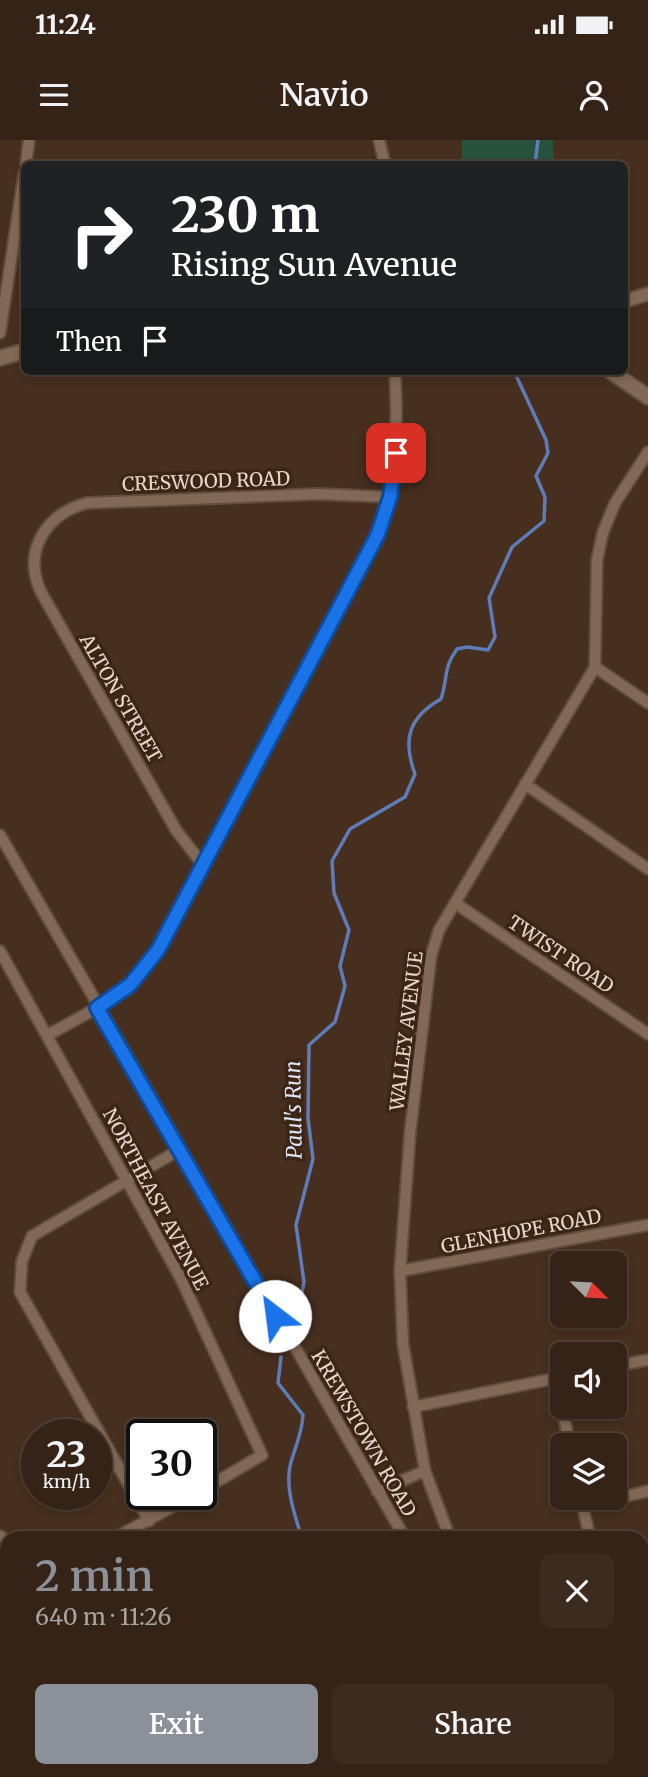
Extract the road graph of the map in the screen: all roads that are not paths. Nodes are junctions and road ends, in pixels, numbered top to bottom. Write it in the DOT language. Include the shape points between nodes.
graph roads {
  1 [pos="29,140"];
  2 [pos="379,140"];
  3 [pos="26,161"];
  4 [pos="384,161"];
  5 [pos="21,194"];
  6 [pos="648,294"];
  7 [pos="628,300"];
  8 [pos="0,333"];
  9 [pos="21,352"];
  10 [pos="0,358"];
  11 [pos="395,375"];
  12 [pos="616,375"];
  13 [pos="648,397"];
  14 [pos="648,452"];
  15 [pos="390,497"];
  16 [pos="38,538"];
  17 [pos="595,667"];
  18 [pos="648,703"];
  19 [pos="525,785"];
  20 [pos="0,835"];
  21 [pos="203,866"];
  22 [pos="648,869"];
  23 [pos="455,903"];
  24 [pos="0,951"];
  25 [pos="97,1008"];
  26 [pos="648,1034"];
  27 [pos="48,1035"];
  28 [pos="179,1150"];
  29 [pos="125,1181"];
  30 [pos="648,1225"];
  31 [pos="400,1271"];
  32 [pos="648,1360"];
  33 [pos="627,1364"];
  34 [pos="550,1379"];
  35 [pos="413,1407"];
  36 [pos="425,1471"];
  37 [pos="217,1482"];
  38 [pos="377,1491"];
  39 [pos="648,1491"];
  40 [pos="627,1494"];
  41 [pos="168,1510"];
  42 [pos="584,1510"];
  43 [pos="149,1521"];
  44 [pos="129,1531"];
  45 [pos="401,1531"];
  46 [pos="447,1531"];
  47 [pos="588,1531"];
  1 -- 3 [label="street"];
  2 -- 4 [label="street"];
  5 -- 8 [label="street"];
  6 -- 7 [label="street"];
  9 -- 10 [label="main road"];
  11 -- 15 [label="street" via="396,453"];
  12 -- 13 [label="main road"];
  14 -- 17 [label="street, WALLEY AVENUE" via="615,503 603,532 597,560"];
  15 -- 16 [label="street, CRESWOOD ROAD" via="318,494 87,503 67,508"];
  15 -- 21 [label="street" via="360,570"];
  16 -- 21 [label="street, ALTON STREET" via="33,559 41,592 177,830"];
  17 -- 18 [label="street"];
  17 -- 19 [label="street, WALLEY AVENUE"];
  19 -- 22 [label="street"];
  19 -- 23 [label="street, WALLEY AVENUE"];
  20 -- 25 [label="street, KREWSTOWN ROAD"];
  21 -- 25 [label="street" via="158,950 130,985"];
  23 -- 26 [label="street, TWIST ROAD"];
  23 -- 31 [label="street, WALLEY AVENUE" via="431,956"];
  24 -- 27 [label="street, NORTHEAST AVENUE"];
  25 -- 27 [label="street"];
  25 -- 28 [label="street, KREWSTOWN ROAD"];
  27 -- 29 [label="street, NORTHEAST AVENUE"];
  28 -- 29 [label="street"];
  28 -- 38 [label="street, KREWSTOWN ROAD"];
  29 -- 37 [label="street, NORTHEAST AVENUE" via="181,1279 262,1455"];
  29 -- 43 [label="street" via="33,1236 22,1261 20,1293"];
  30 -- 31 [label="street, GLENHOPE ROAD"];
  31 -- 35 [label="street, WALLEY AVENUE" via="403,1344"];
  32 -- 33 [label="street"];
  34 -- 35 [label="street"];
  35 -- 36 [label="street, WALLEY AVENUE"];
  36 -- 38 [label="street"];
  36 -- 46 [label="street, WALLEY AVENUE"];
  38 -- 45 [label="street, KREWSTOWN ROAD"];
  39 -- 40 [label="street"];
  41 -- 43 [label="street"];
  42 -- 47 [label="street"];
  43 -- 44 [label="street"];
}
